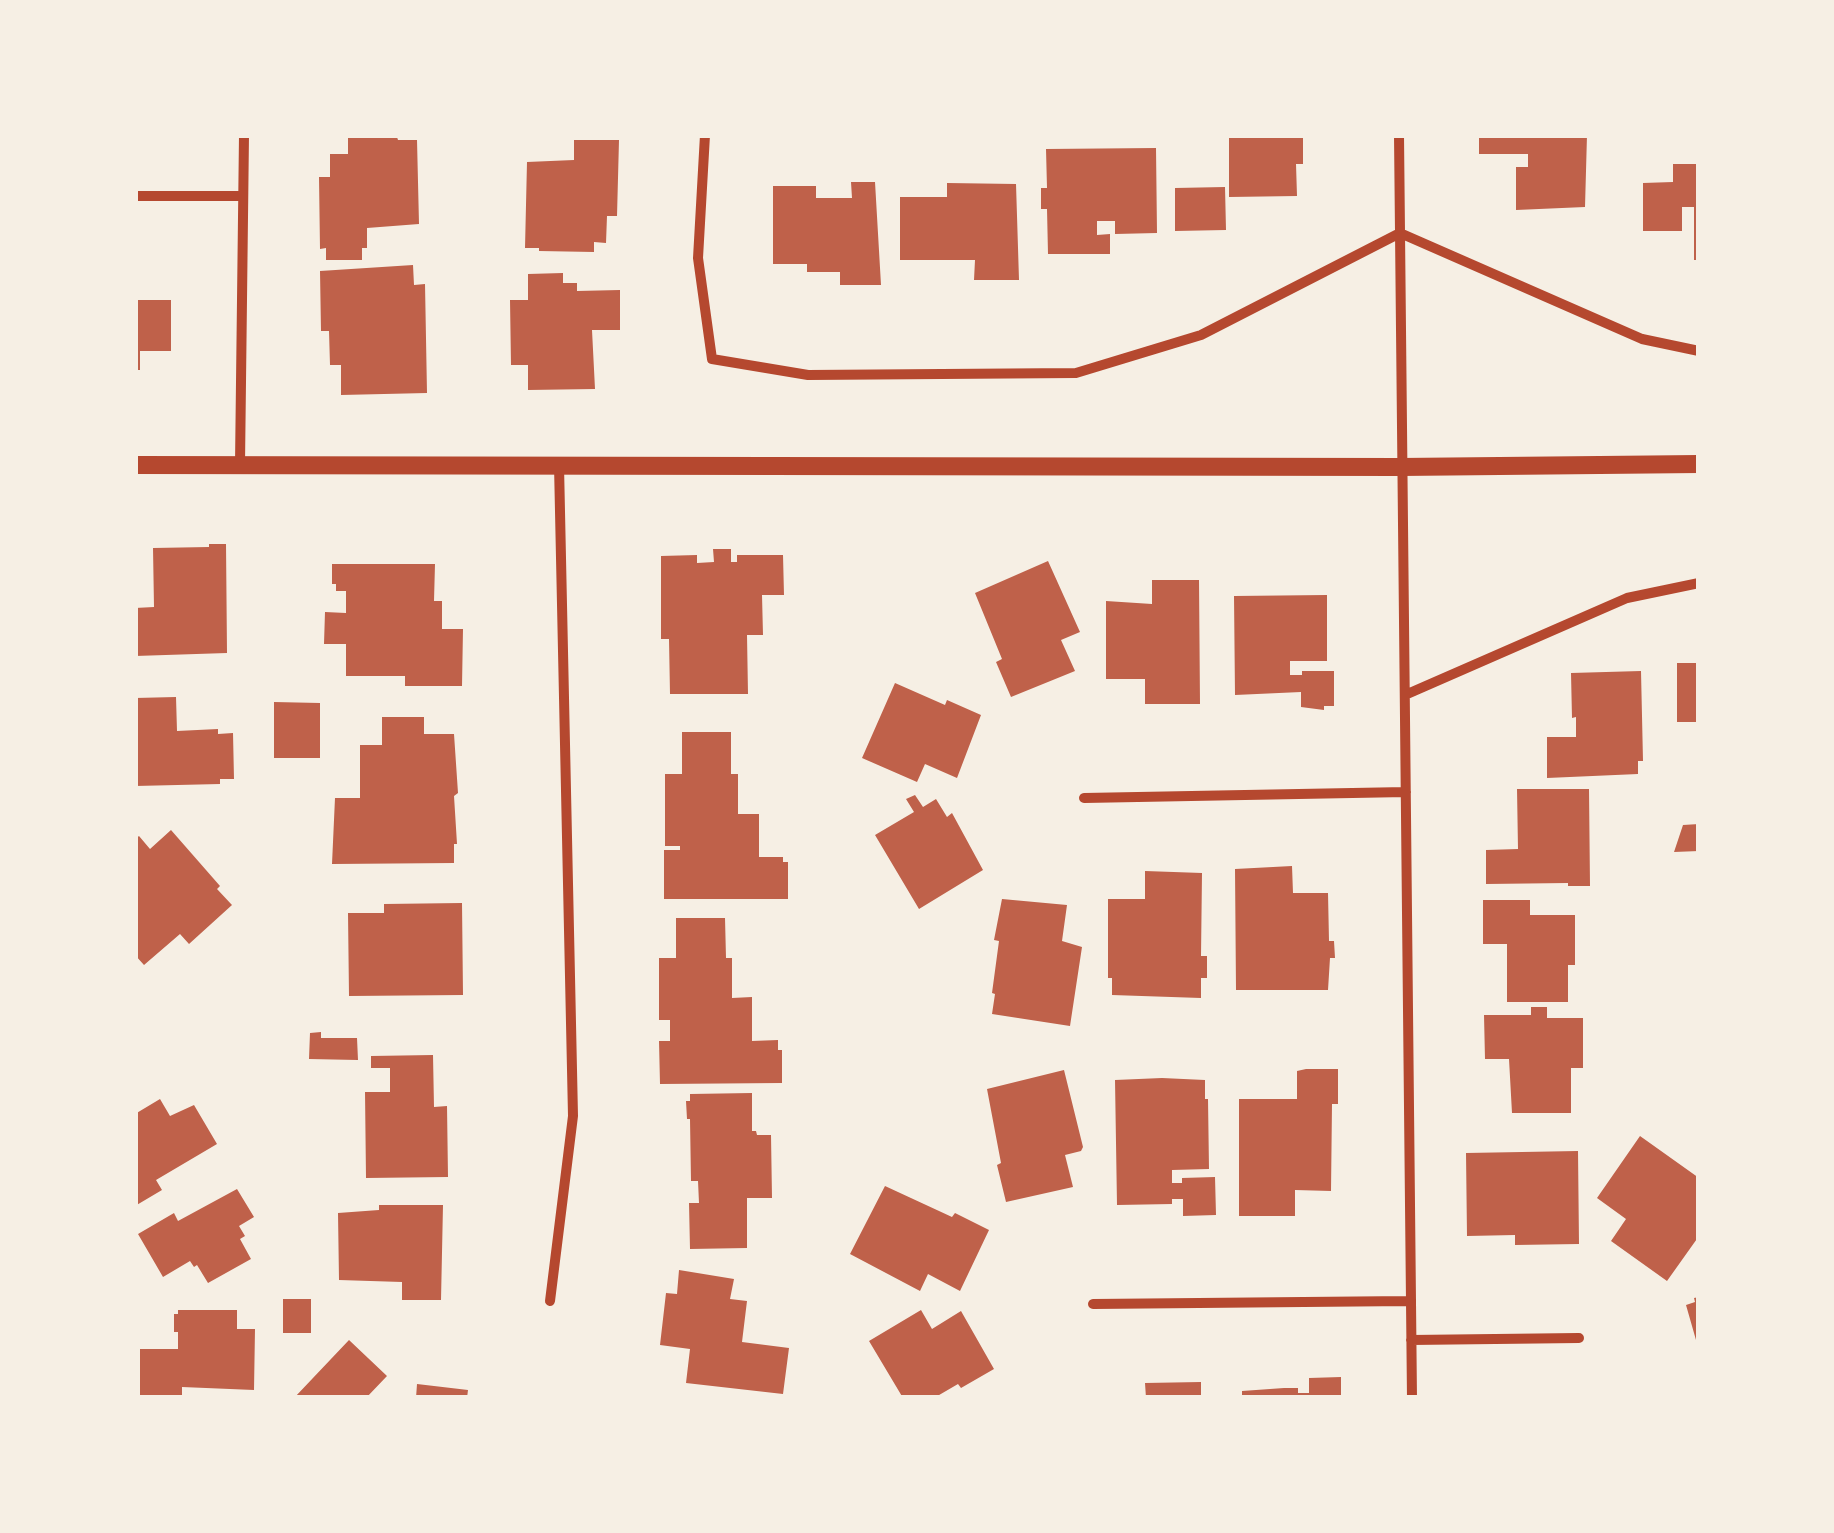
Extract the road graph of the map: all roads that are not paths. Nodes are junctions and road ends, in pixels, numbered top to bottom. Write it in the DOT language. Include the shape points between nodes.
graph roads {
  1 [pos="244,135"];
  2 [pos="705,135"];
  3 [pos="1399,135"];
  4 [pos="135,196"];
  5 [pos="241,196"];
  6 [pos="1400,233"];
  7 [pos="1699,351"];
  8 [pos="240,464"];
  9 [pos="559,464"];
  10 [pos="1699,464"];
  11 [pos="135,465"];
  12 [pos="1400,467"];
  13 [pos="1699,583"];
  14 [pos="1405,695"];
  15 [pos="1406,792"];
  16 [pos="1084,798"];
  17 [pos="550,1301"];
  18 [pos="1410,1301"];
  19 [pos="1093,1304"];
  20 [pos="1578,1338"];
  21 [pos="1411,1340"];
  22 [pos="1412,1398"];
  1 -- 5 [label="street"];
  2 -- 6 [label="street" via="698,258 712,359 808,375 1076,373 1201,335"];
  3 -- 6 [label="street"];
  4 -- 5 [label="street"];
  5 -- 8 [label="street"];
  6 -- 7 [label="street" via="1642,338"];
  6 -- 12 [label="street"];
  8 -- 9 [label="street"];
  8 -- 11 [label="street"];
  9 -- 12 [label="street"];
  9 -- 17 [label="street" via="573,1116"];
  10 -- 12 [label="street"];
  12 -- 14 [label="street"];
  13 -- 14 [label="street" via="1627,598"];
  14 -- 15 [label="street"];
  15 -- 16 [label="street"];
  15 -- 18 [label="street"];
  18 -- 19 [label="street"];
  18 -- 21 [label="street"];
  20 -- 21 [label="street"];
  21 -- 22 [label="street"];
}
